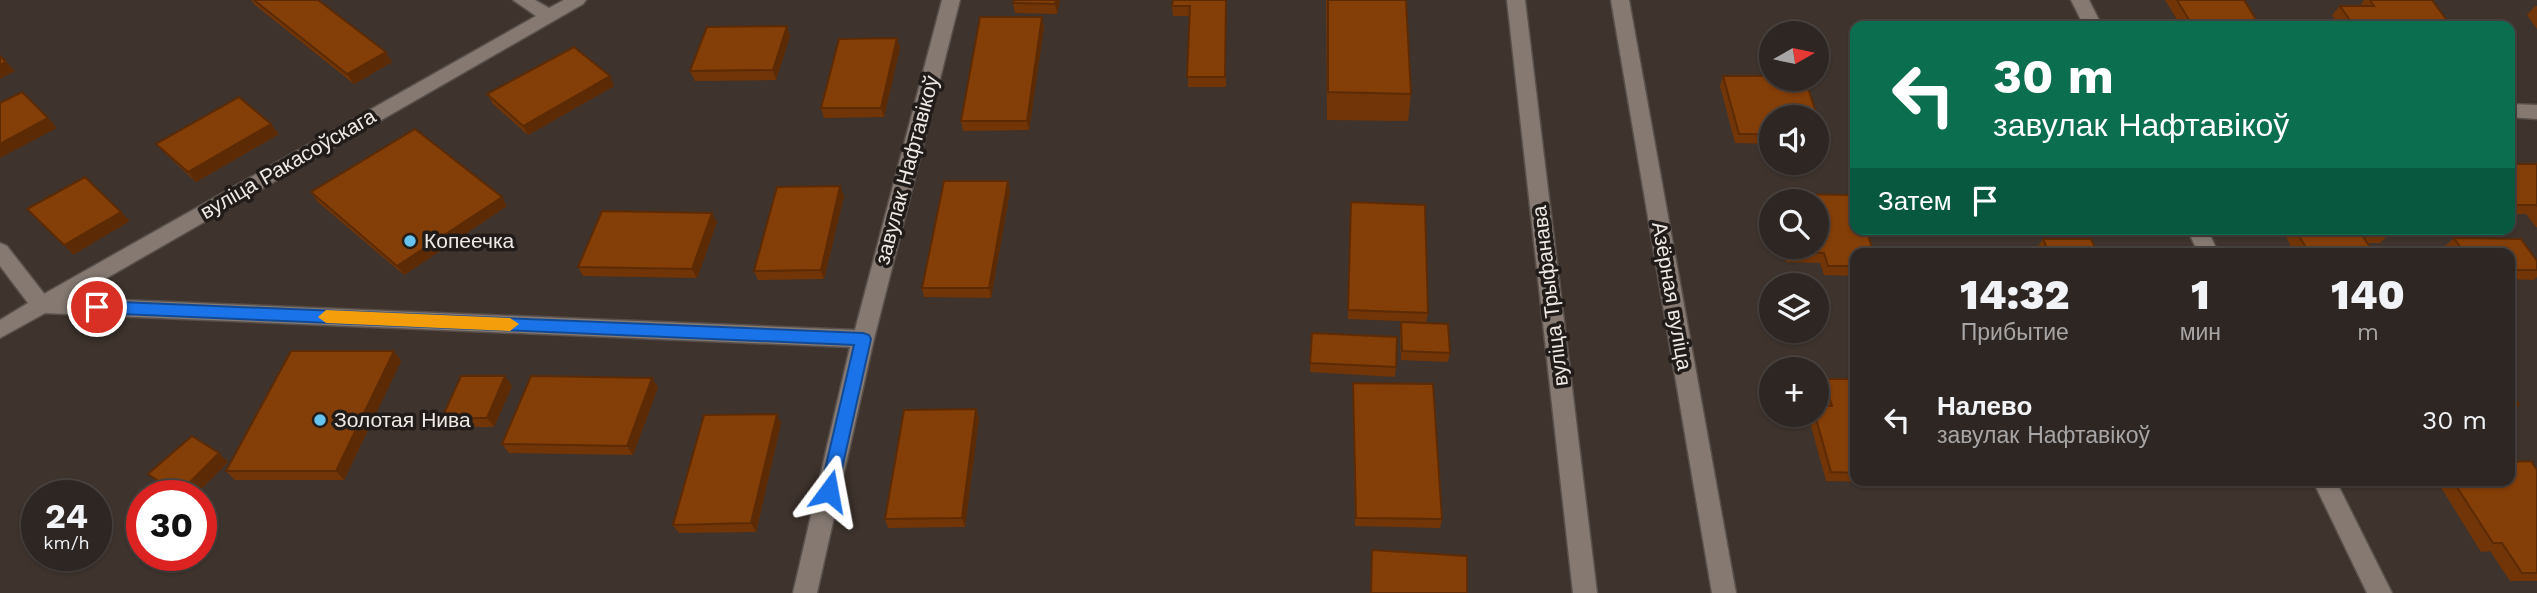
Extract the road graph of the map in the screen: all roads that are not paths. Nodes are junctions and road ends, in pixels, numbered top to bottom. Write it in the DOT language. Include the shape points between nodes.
graph roads {
  1 [pos="522,0"];
  2 [pos="577,0"];
  3 [pos="951,0"];
  4 [pos="1516,0"];
  5 [pos="1620,0"];
  6 [pos="2080,0"];
  7 [pos="549,16"];
  8 [pos="2090,21"];
  9 [pos="2515,111"];
  10 [pos="2537,112"];
  11 [pos="0,251"];
  12 [pos="42,305"];
  13 [pos="0,330"];
  14 [pos="863,339"];
  15 [pos="2326,486"];
  16 [pos="805,593"];
  17 [pos="1585,593"];
  18 [pos="1724,593"];
  19 [pos="2380,593"];
  1 -- 7 [label="street"];
  2 -- 7 [label="street, вуліца Ракасоўскага"];
  3 -- 14 [label="street, завулак Нафтавікоў"];
  4 -- 17 [label="street, вуліца Трыфанава"];
  5 -- 18 [label="street, Азёрная вуліца"];
  6 -- 8 [label="street"];
  7 -- 12 [label="street, вуліца Ракасоўскага"];
  9 -- 10 [label="street"];
  11 -- 12 [label="street"];
  12 -- 13 [label="street, вуліца Ракасоўскага"];
  12 -- 14 [label="street"];
  14 -- 16 [label="street, завулак Нафтавікоў"];
  15 -- 19 [label="street"];
}
